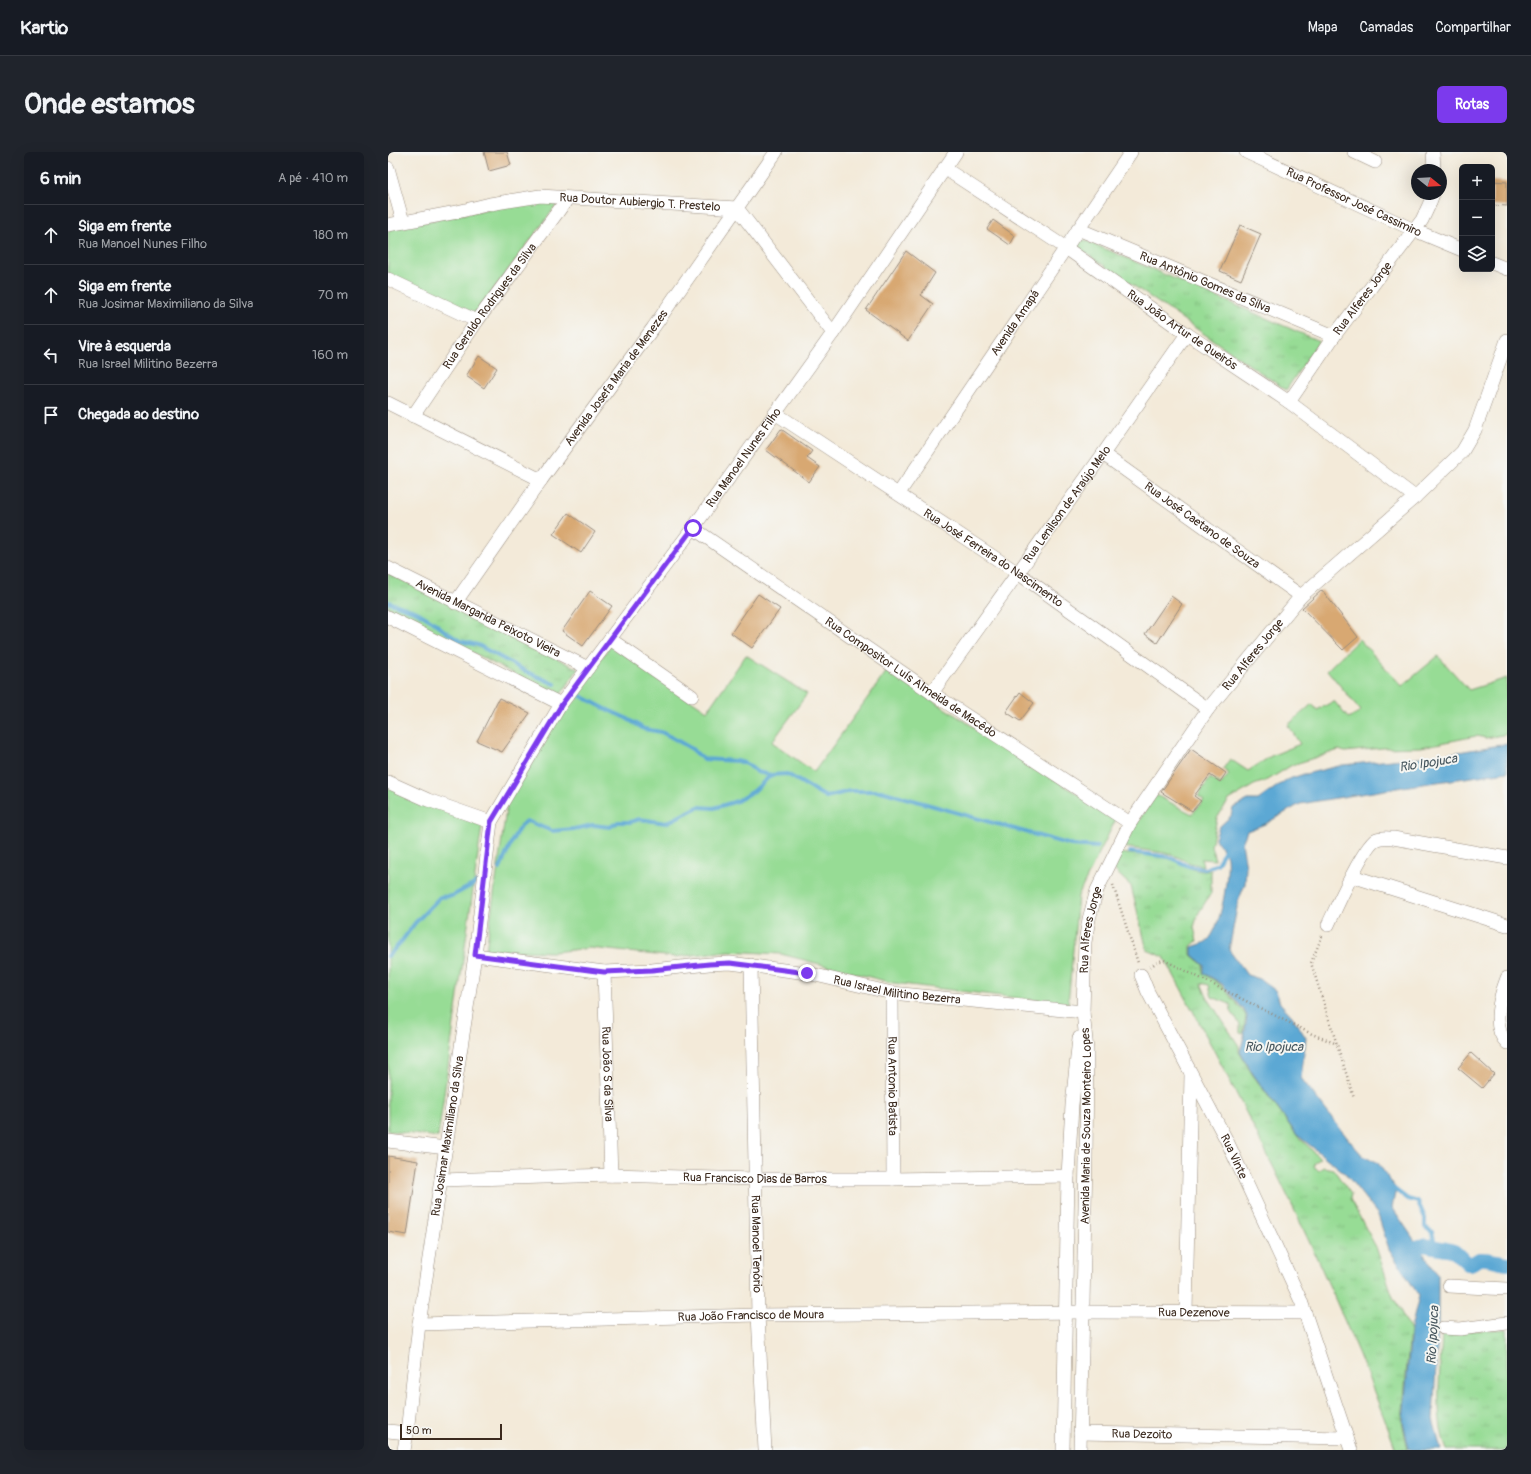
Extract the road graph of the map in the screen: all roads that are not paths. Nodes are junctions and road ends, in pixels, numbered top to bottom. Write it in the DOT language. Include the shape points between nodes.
graph roads {
  1 [pos="776,152"];
  2 [pos="956,152"];
  3 [pos="1131,152"];
  4 [pos="1246,152"];
  5 [pos="1354,152"];
  6 [pos="1434,152"];
  7 [pos="1375,162"];
  8 [pos="1434,164"];
  9 [pos="388,168"];
  10 [pos="944,168"];
  11 [pos="568,198"];
  12 [pos="1431,200"];
  13 [pos="737,208"];
  14 [pos="403,222"];
  15 [pos="388,225"];
  16 [pos="1078,229"];
  17 [pos="1414,230"];
  18 [pos="1066,248"];
  19 [pos="1459,249"];
  20 [pos="1495,264"];
  21 [pos="1507,269"];
  22 [pos="388,279"];
  23 [pos="477,321"];
  24 [pos="833,333"];
  25 [pos="1187,334"];
  26 [pos="1334,336"];
  27 [pos="1507,340"];
  28 [pos="1289,402"];
  29 [pos="388,403"];
  30 [pos="775,413"];
  31 [pos="412,416"];
  32 [pos="1103,454"];
  33 [pos="541,480"];
  34 [pos="899,493"];
  35 [pos="1415,497"];
  36 [pos="693,528"];
  37 [pos="388,568"];
  38 [pos="1018,573"];
  39 [pos="1301,596"];
  40 [pos="455,603"];
  41 [pos="388,617"];
  42 [pos="610,639"];
  43 [pos="588,668"];
  44 [pos="932,693"];
  45 [pos="692,696"];
  46 [pos="562,704"];
  47 [pos="1208,709"];
  48 [pos="388,782"];
  49 [pos="491,822"];
  50 [pos="1130,823"];
  51 [pos="1507,858"];
  52 [pos="1352,876"];
  53 [pos="1328,925"];
  54 [pos="1507,925"];
  55 [pos="475,955"];
  56 [pos="751,965"];
  57 [pos="604,972"];
  58 [pos="1141,975"];
  59 [pos="1507,978"];
  60 [pos="892,993"];
  61 [pos="1083,1016"];
  62 [pos="1505,1041"];
  63 [pos="1191,1073"];
  64 [pos="388,1141"];
  65 [pos="446,1148"];
  66 [pos="610,1175"];
  67 [pos="1068,1176"];
  68 [pos="755,1179"];
  69 [pos="893,1179"];
  70 [pos="441,1180"];
  71 [pos="1449,1286"];
  72 [pos="1507,1289"];
  73 [pos="1065,1312"];
  74 [pos="1082,1312"];
  75 [pos="1186,1312"];
  76 [pos="1305,1313"];
  77 [pos="758,1315"];
  78 [pos="1507,1323"];
  79 [pos="419,1324"];
  80 [pos="1443,1328"];
  81 [pos="388,1431"];
  82 [pos="407,1433"];
  83 [pos="1080,1433"];
  84 [pos="1349,1444"];
  85 [pos="404,1450"];
  86 [pos="765,1450"];
  87 [pos="1063,1450"];
  88 [pos="1080,1450"];
  1 -- 13 [label="street, Avenida Josefa Maria de Menezes"];
  2 -- 10 [label="street, Rua Manoel Nunes Filho"];
  3 -- 16 [label="street, Avenida Amapá"];
  4 -- 17 [label="street, Rua Professor José Cassimiro"];
  5 -- 7 [label="street"];
  6 -- 8 [label="street"];
  9 -- 14 [label="street"];
  10 -- 18 [label="street, Rua João Artur de Queirós"];
  10 -- 24 [label="street, Rua Manoel Nunes Filho"];
  11 -- 13 [label="street, Rua Doutor Aubiergio T. Prestelo"];
  11 -- 14 [label="street, Rua Doutor Aubiergio T. Prestelo" via="519,198"];
  11 -- 23 [label="street, Rua Geraldo Rodrigues da Silva"];
  12 -- 17 [label="street, Rua Alferes Jorge"];
  13 -- 24 [label="street, Rua Doutor Aubiergio T. Prestelo"];
  13 -- 33 [label="street, Avenida Josefa Maria de Menezes" via="653,328"];
  14 -- 15 [label="street, Rua Doutor Aubiergio T. Prestelo"];
  16 -- 18 [label="street, Avenida Amapá"];
  16 -- 26 [label="street, Rua Antônio Gomes da Silva"];
  17 -- 19 [label="street, Rua Professor José Cassimiro"];
  17 -- 26 [label="street, Rua Alferes Jorge"];
  18 -- 25 [label="street, Rua João Artur de Queirós"];
  18 -- 34 [label="street, Avenida Amapá"];
  20 -- 21 [label="street"];
  22 -- 23 [label="street"];
  23 -- 31 [label="street, Rua Geraldo Rodrigues da Silva"];
  24 -- 30 [label="street, Rua Manoel Nunes Filho"];
  25 -- 28 [label="street, Rua João Artur de Queirós"];
  25 -- 32 [label="street, Rua Lenilson de Araújo Melo"];
  26 -- 28 [label="street, Rua Alferes Jorge"];
  27 -- 35 [label="street, Rua Alferes Jorge" via="1475,430 1462,452"];
  28 -- 35 [label="street, Rua João Artur de Queirós"];
  29 -- 31 [label="street"];
  30 -- 34 [label="street, Rua José Ferreira do Nascimento"];
  30 -- 36 [label="street, Rua Manoel Nunes Filho"];
  31 -- 33 [label="street"];
  32 -- 38 [label="street, Rua Lenilson de Araújo Melo"];
  32 -- 39 [label="street, Rua José Caetano de Souza"];
  33 -- 40 [label="street, Avenida Josefa Maria de Menezes"];
  34 -- 38 [label="street, Rua José Ferreira do Nascimento"];
  35 -- 39 [label="street, Rua Alferes Jorge"];
  36 -- 42 [label="street, Rua Manoel Nunes Filho"];
  36 -- 44 [label="street, Rua Compositor Luís Almeida de Macêdo"];
  37 -- 40 [label="street, Avenida Margarida Peixoto Vieira"];
  38 -- 44 [label="street, Rua Lenilson de Araújo Melo"];
  38 -- 47 [label="street, Rua José Ferreira do Nascimento"];
  39 -- 47 [label="street, Rua Alferes Jorge"];
  40 -- 43 [label="street, Avenida Margarida Peixoto Vieira"];
  41 -- 46 [label="street"];
  42 -- 43 [label="street, Rua Manoel Nunes Filho"];
  42 -- 45 [label="street"];
  43 -- 46 [label="street, Rua Manoel Nunes Filho"];
  44 -- 50 [label="street, Rua Compositor Luís Almeida de Macêdo"];
  46 -- 49 [label="street, Rua Manoel Nunes Filho"];
  47 -- 50 [label="street, Rua Alferes Jorge"];
  48 -- 49 [label="street" via="428,800"];
  49 -- 55 [label="street, Rua Josimar Maximiliano da Silva"];
  50 -- 61 [label="street, Rua Alferes Jorge" via="1097,890 1086,934"];
  51 -- 52 [label="street" via="1393,838 1377,839"];
  52 -- 53 [label="street"];
  52 -- 54 [label="street"];
  55 -- 57 [label="street, Rua Israel Militino Bezerra"];
  55 -- 65 [label="street, Rua Josimar Maximiliano da Silva"];
  56 -- 57 [label="street, Rua Israel Militino Bezerra" via="730,963"];
  56 -- 60 [label="street, Rua Israel Militino Bezerra" via="807,973"];
  56 -- 68 [label="street, Rua Manoel Tenório"];
  57 -- 66 [label="street, Rua João S da Silva"];
  58 -- 63 [label="street, Rua Vinte"];
  59 -- 62 [label="street" via="1498,1018"];
  60 -- 61 [label="street, Rua Israel Militino Bezerra"];
  60 -- 69 [label="street, Rua Antonio Batista"];
  61 -- 67 [label="street, Avenida Maria de Souza Monteiro Lopes" via="1072,1104"];
  61 -- 74 [label="street, Avenida Maria de Souza Monteiro Lopes" via="1087,1050"];
  63 -- 75 [label="street"];
  63 -- 76 [label="street, Rua Vinte" via="1230,1148"];
  64 -- 65 [label="street"];
  65 -- 70 [label="street, Rua Josimar Maximiliano da Silva"];
  66 -- 68 [label="street, Rua Francisco Dias de Barros"];
  66 -- 70 [label="street, Rua Francisco Dias de Barros"];
  67 -- 69 [label="street, Rua Francisco Dias de Barros"];
  67 -- 73 [label="street, Avenida Maria de Souza Monteiro Lopes"];
  68 -- 69 [label="street, Rua Francisco Dias de Barros"];
  68 -- 77 [label="street, Rua Manoel Tenório"];
  70 -- 79 [label="street, Rua Josimar Maximiliano da Silva"];
  71 -- 72 [label="street"];
  73 -- 74 [label="street, Rua João Francisco de Moura"];
  73 -- 77 [label="street, Rua João Francisco de Moura"];
  73 -- 87 [label="street, Avenida Maria de Souza Monteiro Lopes"];
  74 -- 75 [label="street, Rua Dezenove"];
  74 -- 83 [label="street, Avenida Maria de Souza Monteiro Lopes"];
  75 -- 76 [label="street, Rua Dezenove"];
  76 -- 84 [label="street, Rua Vinte"];
  77 -- 79 [label="street, Rua João Francisco de Moura"];
  77 -- 86 [label="street, Rua Manoel Tenório"];
  78 -- 80 [label="street" via="1460,1329"];
  79 -- 82 [label="street, Rua Josimar Maximiliano da Silva"];
  81 -- 82 [label="street"];
  82 -- 85 [label="street, Rua Josimar Maximiliano da Silva"];
  83 -- 84 [label="street, Rua Dezoito"];
  83 -- 88 [label="street, Avenida Maria de Souza Monteiro Lopes"];
}
